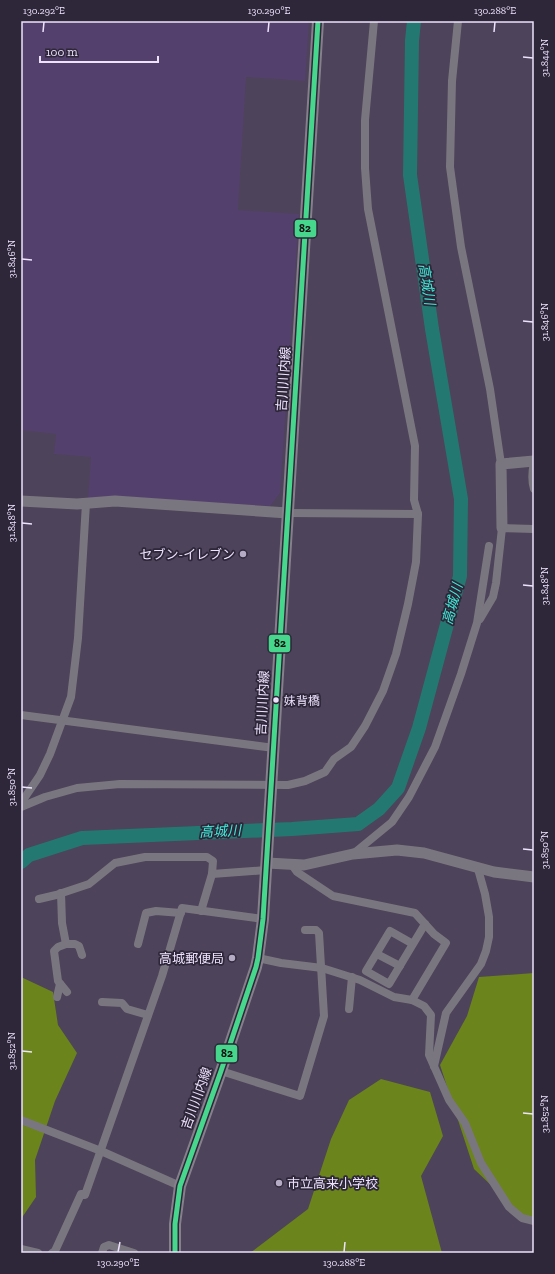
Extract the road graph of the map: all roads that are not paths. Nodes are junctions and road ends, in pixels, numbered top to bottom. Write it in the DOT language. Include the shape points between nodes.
graph roads {
  1 [pos="318,21"];
  2 [pos="374,21"];
  3 [pos="458,21"];
  4 [pos="534,461"];
  5 [pos="501,464"];
  6 [pos="534,489"];
  7 [pos="21,501"];
  8 [pos="86,503"];
  9 [pos="288,513"];
  10 [pos="418,514"];
  11 [pos="534,527"];
  12 [pos="502,528"];
  13 [pos="489,546"];
  14 [pos="477,623"];
  15 [pos="21,715"];
  16 [pos="62,721"];
  17 [pos="274,748"];
  18 [pos="272,784"];
  19 [pos="21,803"];
  20 [pos="21,807"];
  21 [pos="353,854"];
  22 [pos="292,865"];
  23 [pos="267,866"];
  24 [pos="478,869"];
  25 [pos="212,874"];
  26 [pos="534,877"];
  27 [pos="61,893"];
  28 [pos="39,899"];
  29 [pos="201,911"];
  30 [pos="181,912"];
  31 [pos="263,919"];
  32 [pos="425,924"];
  33 [pos="305,930"];
  34 [pos="66,944"];
  35 [pos="138,944"];
  36 [pos="413,944"];
  37 [pos="377,954"];
  38 [pos="82,955"];
  39 [pos="258,958"];
  40 [pos="400,966"];
  41 [pos="322,968"];
  42 [pos="352,977"];
  43 [pos="60,984"];
  44 [pos="67,992"];
  45 [pos="57,996"];
  46 [pos="412,1000"];
  47 [pos="102,1002"];
  48 [pos="348,1009"];
  49 [pos="148,1015"];
  50 [pos="434,1067"];
  51 [pos="221,1071"];
  52 [pos="21,1120"];
  53 [pos="101,1151"];
  54 [pos="180,1186"];
  55 [pos="534,1221"];
  56 [pos="21,1249"];
  57 [pos="38,1253"];
  58 [pos="52,1253"];
  59 [pos="102,1253"];
  60 [pos="134,1253"];
  61 [pos="175,1253"];
  1 -- 9 [label="main road, 吉川川内線"];
  2 -- 10 [label="street" via="366,120 365,168 368,209 415,446 414,500"];
  3 -- 5 [label="street" via="452,81 450,175 461,247 490,390"];
  4 -- 5 [label="street"];
  4 -- 6 [label="street"];
  5 -- 12 [label="street"];
  7 -- 8 [label="street"];
  8 -- 9 [label="street" via="115,501"];
  8 -- 16 [label="street" via="78,638 71,697"];
  9 -- 10 [label="street"];
  9 -- 17 [label="main road, 吉川川内線"];
  10 -- 18 [label="street" via="416,562 396,654 383,691 365,726 351,747 334,759 325,772 288,785"];
  11 -- 12 [label="street"];
  12 -- 14 [label="street" via="493,597"];
  13 -- 14 [label="street"];
  14 -- 21 [label="street" via="435,747 409,797 392,822"];
  15 -- 16 [label="street"];
  16 -- 17 [label="street"];
  16 -- 19 [label="street" via="40,775"];
  17 -- 18 [label="main road, 吉川川内線"];
  18 -- 20 [label="street" via="120,784 77,788"];
  18 -- 23 [label="main road, 吉川川内線"];
  21 -- 22 [label="street" via="304,865"];
  21 -- 24 [label="street" via="397,850 424,853"];
  22 -- 23 [label="street"];
  22 -- 32 [label="street" via="297,872 333,896 415,913"];
  23 -- 25 [label="street"];
  23 -- 31 [label="main road, 吉川川内線"];
  24 -- 26 [label="street"];
  24 -- 50 [label="street" via="485,894 490,937 481,964 446,1013"];
  25 -- 27 [label="street" via="213,861 207,857 145,857 115,863 89,884"];
  25 -- 29 [label="street"];
  27 -- 28 [label="street"];
  27 -- 34 [label="street"];
  29 -- 30 [label="street" via="182,908"];
  29 -- 31 [label="street"];
  30 -- 35 [label="street" via="146,913"];
  30 -- 49 [label="street"];
  31 -- 39 [label="main road, 吉川川内線"];
  32 -- 36 [label="street"];
  32 -- 46 [label="street" via="446,943"];
  33 -- 41 [label="street" via="316,930 320,933"];
  34 -- 38 [label="street" via="79,946"];
  34 -- 43 [label="street" via="58,946 54,951"];
  36 -- 37 [label="street" via="390,931"];
  36 -- 40 [label="street"];
  37 -- 40 [label="street"];
  37 -- 40 [label="street" via="366,971 389,984"];
  39 -- 41 [label="street"];
  39 -- 51 [label="main road, 吉川川内線"];
  41 -- 42 [label="street"];
  41 -- 51 [label="street" via="324,1016 300,1096"];
  42 -- 46 [label="street" via="394,997"];
  42 -- 48 [label="street"];
  43 -- 44 [label="street"];
  43 -- 45 [label="street"];
  46 -- 50 [label="street" via="424,1006 431,1016 429,1055"];
  47 -- 49 [label="street" via="122,1003 127,1009"];
  49 -- 53 [label="street"];
  50 -- 55 [label="street" via="449,1100 465,1123 489,1177 516,1214"];
  51 -- 54 [label="main road, 吉川川内線"];
  52 -- 53 [label="street"];
  53 -- 54 [label="street"];
  53 -- 58 [label="street" via="85,1195 81,1194"];
  54 -- 61 [label="main road, 吉川川内線" via="175,1224"];
  56 -- 57 [label="street"];
  59 -- 60 [label="street" via="104,1247 109,1245"];
}
